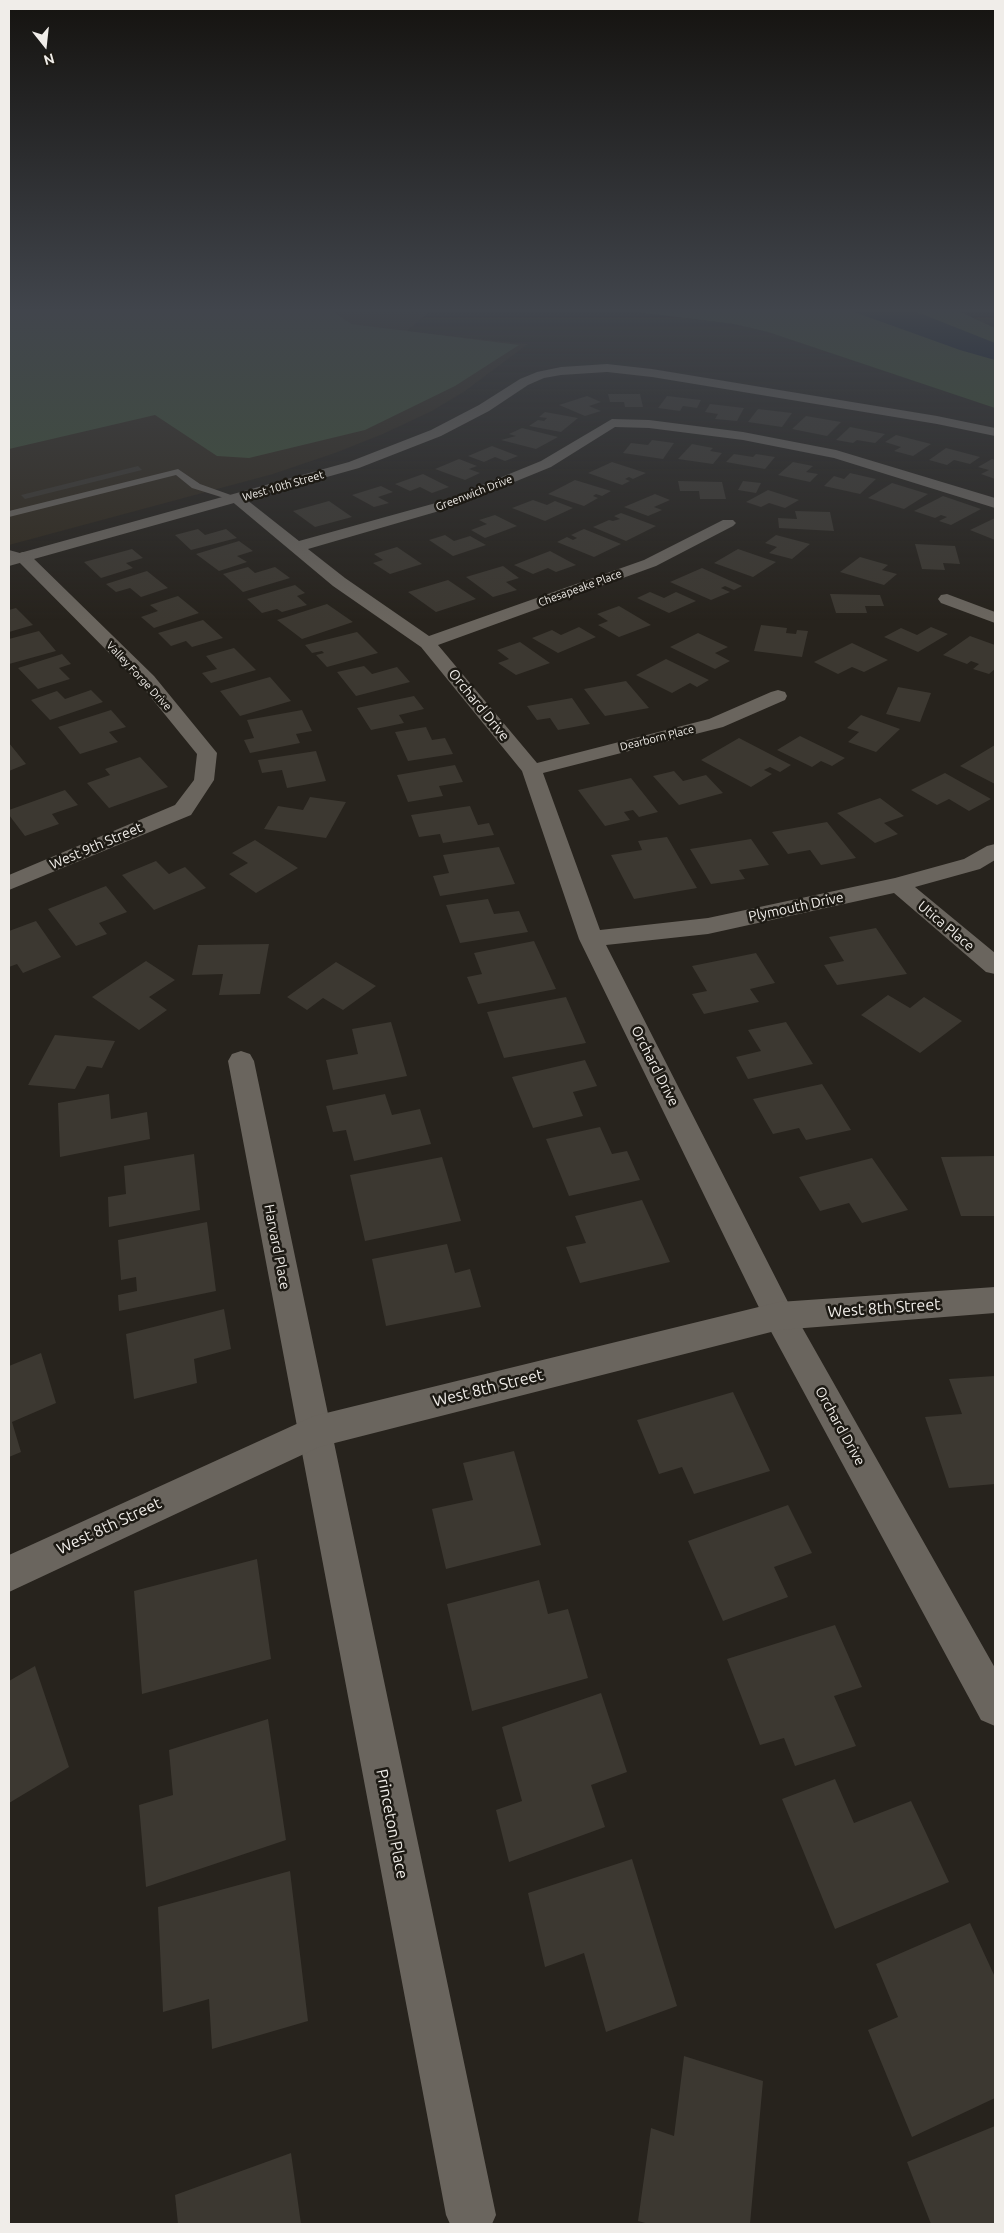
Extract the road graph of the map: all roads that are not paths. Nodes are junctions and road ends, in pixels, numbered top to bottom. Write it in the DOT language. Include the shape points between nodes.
graph roads {
  1 [pos="477,412"];
  2 [pos="890,412"];
  3 [pos="995,432"];
  4 [pos="237,499"];
  5 [pos="995,503"];
  6 [pos="9,514"];
  7 [pos="728,523"];
  8 [pos="297,547"];
  9 [pos="14,557"];
  10 [pos="947,599"];
  11 [pos="995,618"];
  12 [pos="427,643"];
  13 [pos="778,696"];
  14 [pos="532,770"];
  15 [pos="184,810"];
  16 [pos="995,851"];
  17 [pos="9,883"];
  18 [pos="898,885"];
  19 [pos="591,939"];
  20 [pos="995,966"];
  21 [pos="241,1061"];
  22 [pos="995,1300"];
  23 [pos="779,1316"];
  24 [pos="314,1432"];
  25 [pos="9,1574"];
  26 [pos="995,1706"];
  27 [pos="471,2216"];
  1 -- 4 [label="street, West 10th Street" via="392,451"];
  2 -- 3 [label="street, West 10th Street"];
  4 -- 6 [label="lane" via="196,486 178,472"];
  4 -- 8 [label="street, Orchard Drive"];
  4 -- 9 [label="street, West 10th Street"];
  5 -- 8 [label="street, Greenwich Drive" via="836,454 743,436 649,424 612,423 546,464 448,504"];
  7 -- 12 [label="street, Chesapeake Place" via="650,563"];
  8 -- 12 [label="street, Orchard Drive" via="339,582"];
  9 -- 15 [label="street, Valley Forge Drive" via="147,680 207,753 204,780"];
  10 -- 11 [label="street"];
  12 -- 14 [label="street, Orchard Drive"];
  13 -- 14 [label="street, Dearborn Place" via="716,723"];
  14 -- 19 [label="street, Orchard Drive"];
  15 -- 17 [label="street, West 9th Street"];
  16 -- 18 [label="street, Plymouth Drive" via="972,864"];
  18 -- 19 [label="street, Plymouth Drive" via="708,926"];
  18 -- 20 [label="street, Utica Place"];
  19 -- 23 [label="street, Orchard Drive"];
  21 -- 24 [label="street, Harvard Place"];
  22 -- 23 [label="street, West 8th Street"];
  23 -- 24 [label="street, West 8th Street"];
  23 -- 26 [label="street, Orchard Drive"];
  24 -- 25 [label="street, West 8th Street"];
  24 -- 27 [label="street, Princeton Place"];
}
